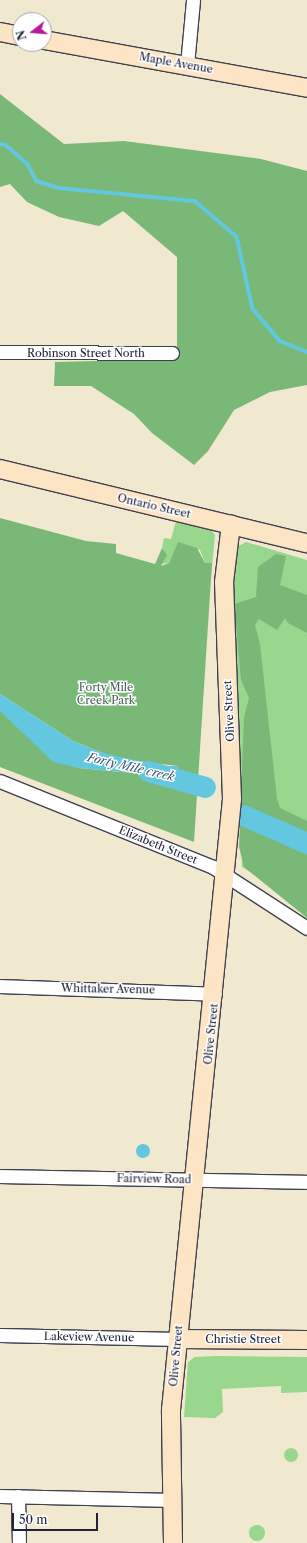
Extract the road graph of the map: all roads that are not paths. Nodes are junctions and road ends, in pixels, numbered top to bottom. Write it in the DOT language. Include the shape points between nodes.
graph roads {
  1 [pos="193,0"];
  2 [pos="0,32"];
  3 [pos="12,34"];
  4 [pos="52,41"];
  5 [pos="187,65"];
  6 [pos="307,88"];
  7 [pos="0,352"];
  8 [pos="172,353"];
  9 [pos="0,470"];
  10 [pos="231,524"];
  11 [pos="307,543"];
  12 [pos="0,781"];
  13 [pos="227,874"];
  14 [pos="307,928"];
  15 [pos="0,986"];
  16 [pos="215,994"];
  17 [pos="0,1176"];
  18 [pos="196,1180"];
  19 [pos="307,1182"];
  20 [pos="0,1335"];
  21 [pos="178,1339"];
  22 [pos="307,1340"];
  23 [pos="0,1496"];
  24 [pos="18,1496"];
  25 [pos="173,1500"];
  26 [pos="19,1543"];
  27 [pos="173,1543"];
  1 -- 5 [label="street"];
  2 -- 3 [label="street"];
  4 -- 5 [label="street, Maple Avenue"];
  5 -- 6 [label="street, Maple Avenue"];
  7 -- 8 [label="street, Robinson Street North"];
  9 -- 10 [label="street, Ontario Street"];
  10 -- 11 [label="street, Ontario Street"];
  10 -- 13 [label="street, Olive Street" via="224,582 232,792"];
  12 -- 13 [label="street, Elizabeth Street"];
  13 -- 14 [label="street, Elizabeth Street"];
  13 -- 16 [label="street, Olive Street"];
  15 -- 16 [label="street, Whittaker Avenue"];
  16 -- 18 [label="street, Olive Street"];
  17 -- 18 [label="street, Fairview Road"];
  18 -- 19 [label="street, Fairview Road"];
  18 -- 21 [label="street, Olive Street" via="184,1260"];
  20 -- 21 [label="street, Lakeview Avenue"];
  21 -- 22 [label="street, Christie Street"];
  21 -- 25 [label="street, Olive Street" via="171,1410"];
  23 -- 24 [label="street"];
  24 -- 25 [label="street"];
  24 -- 26 [label="street"];
  25 -- 27 [label="street, Olive Street"];
}
